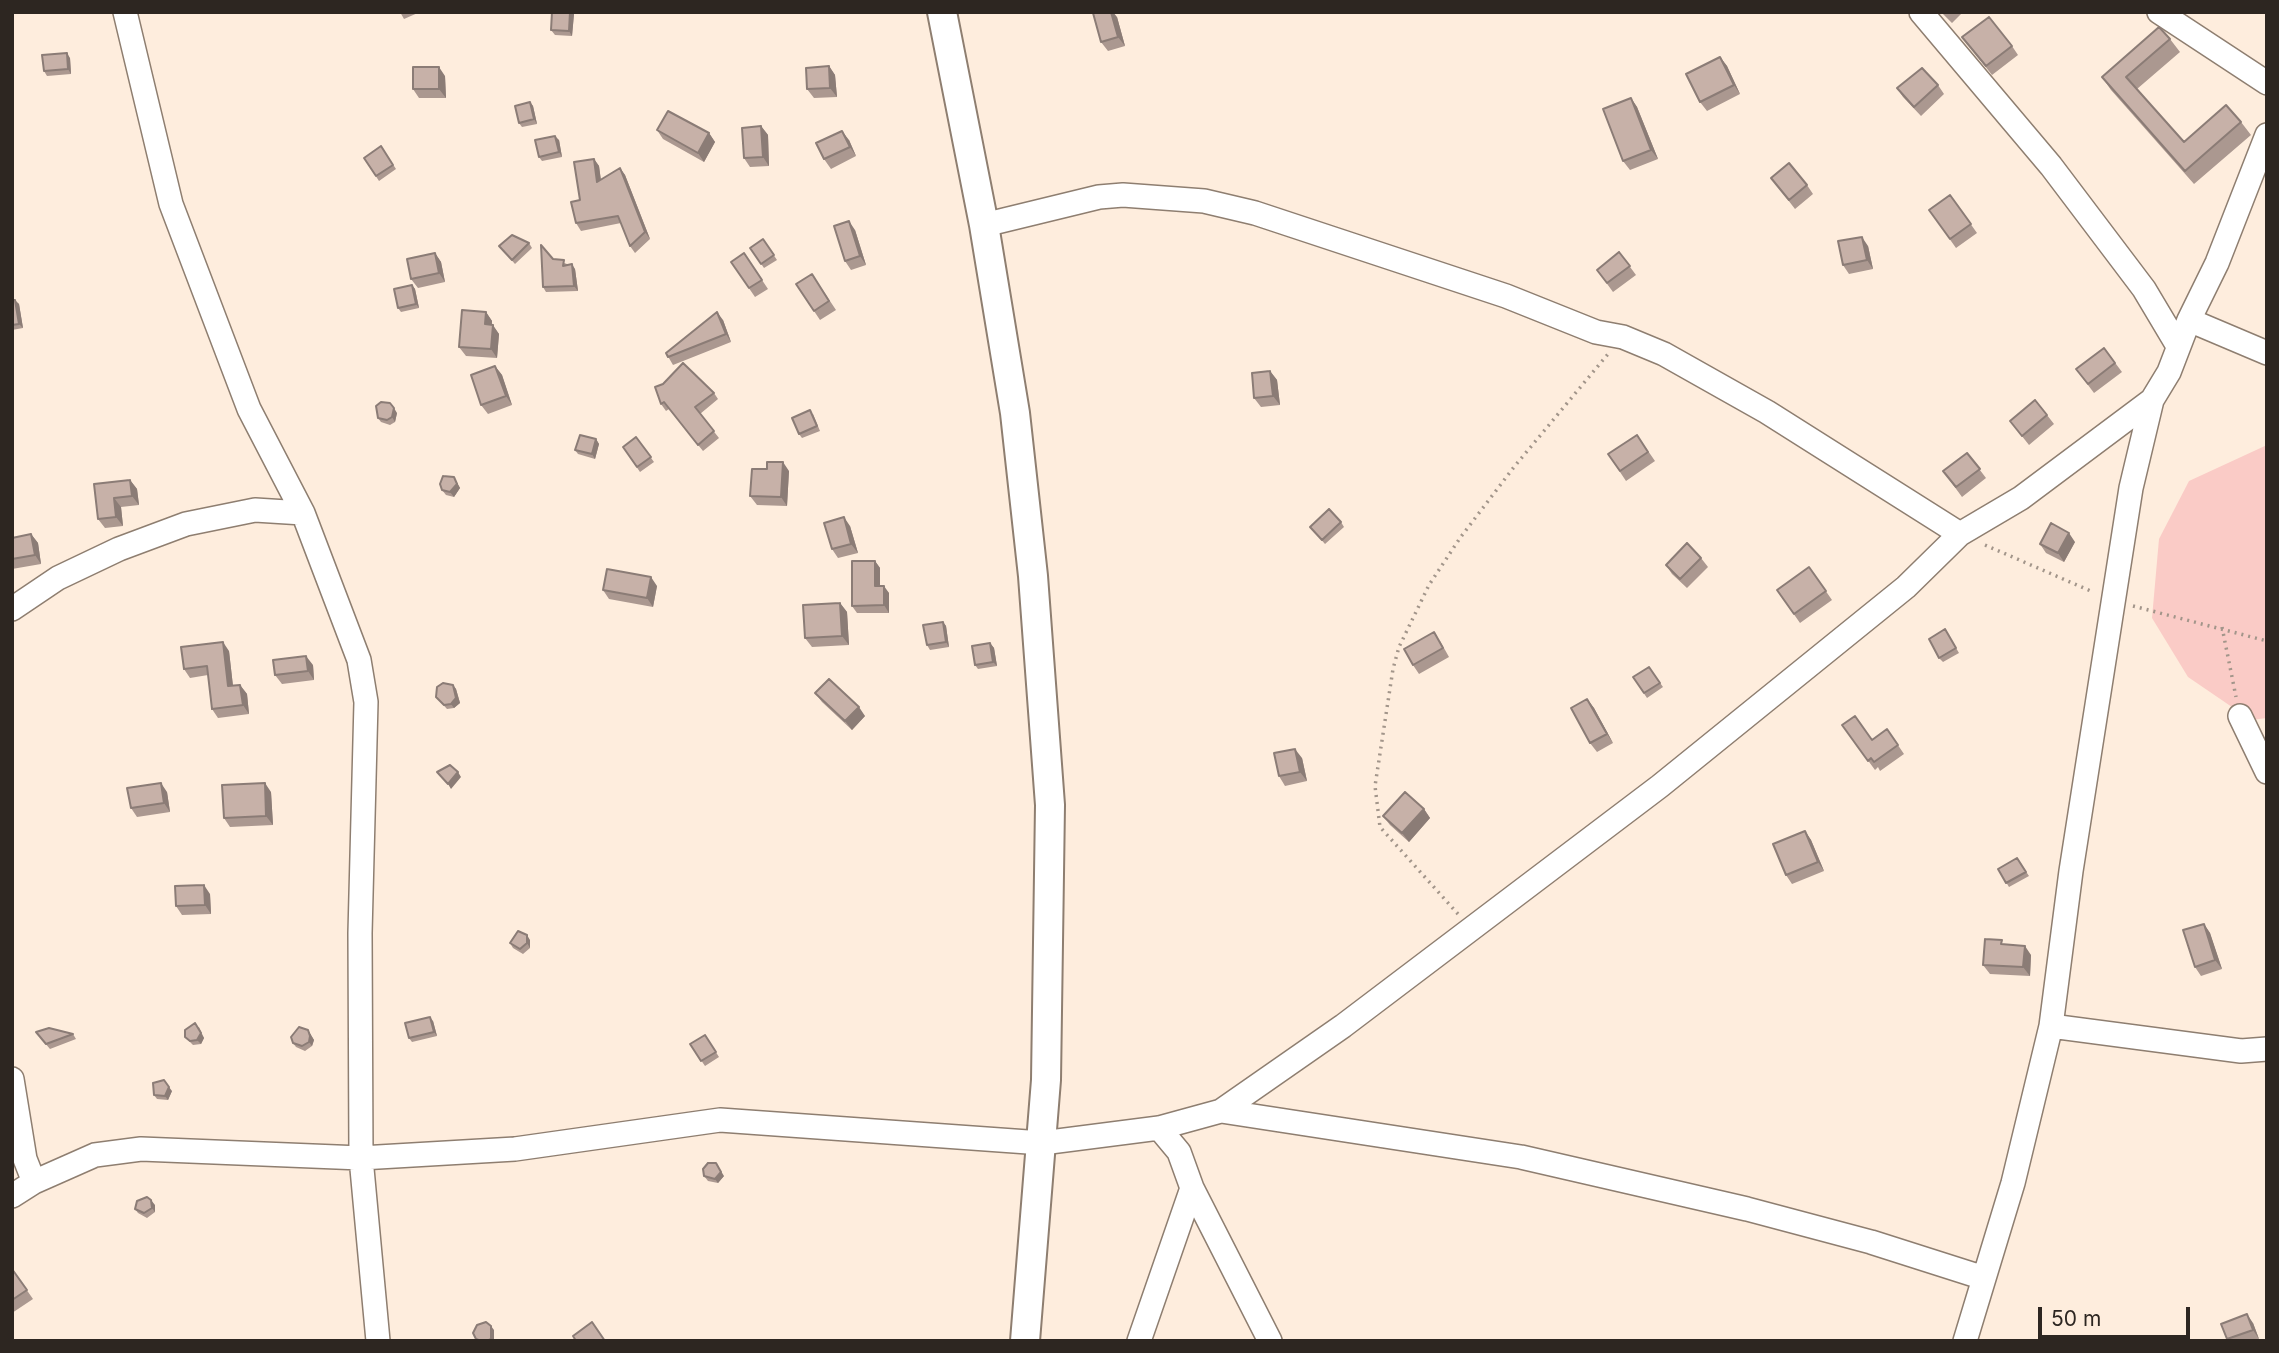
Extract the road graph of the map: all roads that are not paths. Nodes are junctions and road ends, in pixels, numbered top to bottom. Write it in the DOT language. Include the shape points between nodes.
graph roads {
  1 [pos="125,12"];
  2 [pos="942,12"];
  3 [pos="1921,12"];
  4 [pos="2160,12"];
  5 [pos="2267,83"];
  6 [pos="2267,135"];
  7 [pos="984,225"];
  8 [pos="2189,320"];
  9 [pos="2178,346"];
  10 [pos="2267,354"];
  11 [pos="2152,400"];
  12 [pos="303,513"];
  13 [pos="1960,534"];
  14 [pos="12,609"];
  15 [pos="2240,716"];
  16 [pos="2267,772"];
  17 [pos="2051,1026"];
  18 [pos="2267,1049"];
  19 [pos="12,1079"];
  20 [pos="1221,1111"];
  21 [pos="1159,1128"];
  22 [pos="1042,1143"];
  23 [pos="19,1155"];
  24 [pos="361,1158"];
  25 [pos="34,1182"];
  26 [pos="1192,1188"];
  27 [pos="12,1196"];
  28 [pos="1984,1278"];
  29 [pos="378,1341"];
  30 [pos="1025,1341"];
  31 [pos="1139,1341"];
  32 [pos="1270,1341"];
  33 [pos="1965,1341"];
  1 -- 12 [label="street" via="171,204 250,409"];
  2 -- 7 [label="street"];
  3 -- 9 [label="street" via="2051,166 2144,289"];
  4 -- 5 [label="street"];
  6 -- 8 [label="street" via="2217,263"];
  7 -- 13 [label="street" via="1099,197 1149,195 1255,213 1664,354 1767,412"];
  7 -- 22 [label="street" via="1015,413 1050,805"];
  8 -- 9 [label="street"];
  8 -- 10 [label="street"];
  9 -- 11 [label="street"];
  11 -- 13 [label="street" via="2021,498"];
  11 -- 17 [label="street" via="2131,488"];
  12 -- 14 [label="street" via="255,510 186,524 58,578"];
  12 -- 24 [label="street" via="359,660 366,702 359,933"];
  13 -- 20 [label="street" via="1906,587 1670,778 1343,1026"];
  15 -- 16 [label="street"];
  17 -- 18 [label="street" via="2241,1051"];
  17 -- 28 [label="street" via="2013,1183"];
  19 -- 23 [label="street"];
  20 -- 21 [label="street"];
  20 -- 28 [label="street" via="1521,1157 1747,1209"];
  21 -- 22 [label="street"];
  21 -- 26 [label="street" via="1180,1152"];
  22 -- 24 [label="street" via="720,1121 514,1149"];
  22 -- 30 [label="street"];
  23 -- 25 [label="street"];
  24 -- 25 [label="street" via="141,1149 94,1155"];
  24 -- 29 [label="street"];
  25 -- 27 [label="street"];
  26 -- 31 [label="street"];
  26 -- 32 [label="street"];
  28 -- 33 [label="street"];
}
